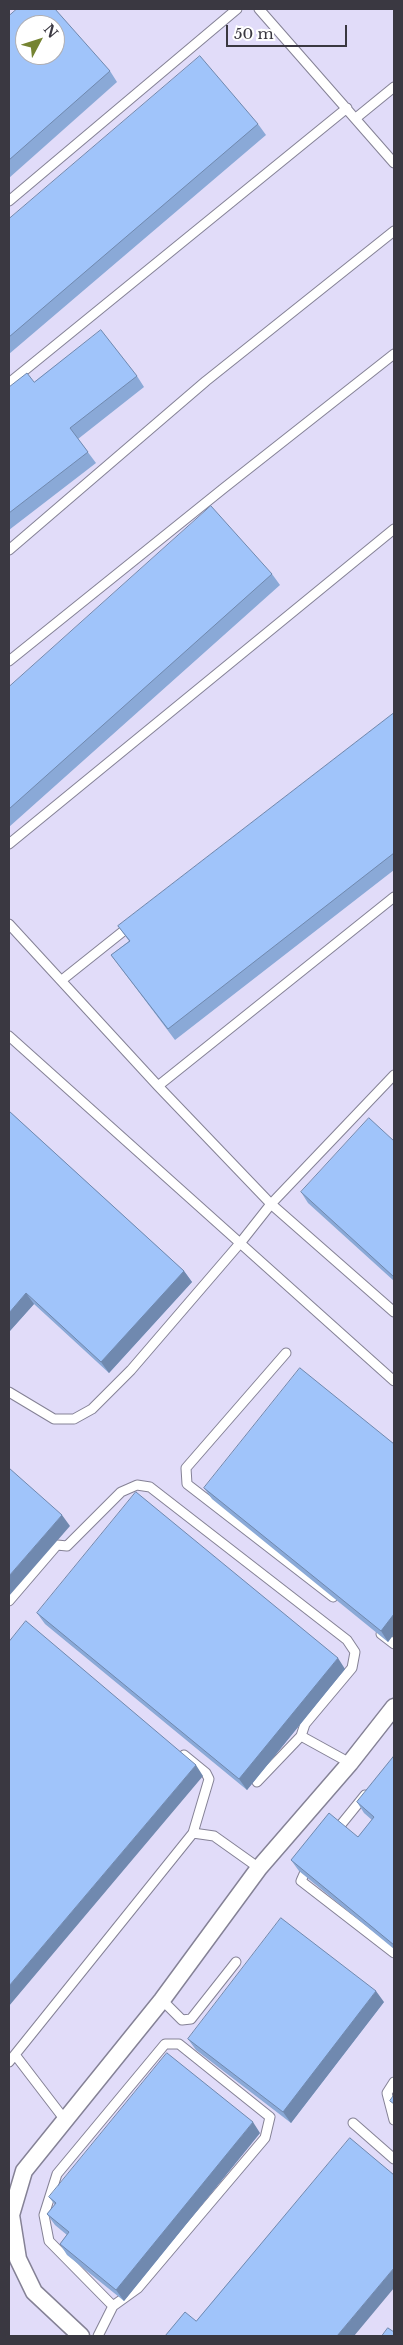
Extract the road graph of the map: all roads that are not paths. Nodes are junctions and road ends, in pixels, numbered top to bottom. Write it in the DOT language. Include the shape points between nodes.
graph roads {
  1 [pos="237,9"];
  2 [pos="259,9"];
  3 [pos="394,87"];
  4 [pos="348,108"];
  5 [pos="356,118"];
  6 [pos="394,163"];
  7 [pos="9,201"];
  8 [pos="394,231"];
  9 [pos="394,354"];
  10 [pos="9,384"];
  11 [pos="394,529"];
  12 [pos="9,550"];
  13 [pos="9,661"];
  14 [pos="9,844"];
  15 [pos="394,897"];
  16 [pos="139,919"];
  17 [pos="9,924"];
  18 [pos="62,980"];
  19 [pos="9,1036"];
  20 [pos="394,1075"];
  21 [pos="158,1086"];
  22 [pos="271,1204"];
  23 [pos="241,1242"];
  24 [pos="394,1312"];
  25 [pos="286,1353"];
  26 [pos="394,1381"];
  27 [pos="9,1392"];
  28 [pos="9,1601"];
  29 [pos="341,1602"];
  30 [pos="371,1626"];
  31 [pos="394,1644"];
  32 [pos="394,1708"];
  33 [pos="302,1736"];
  34 [pos="177,1750"];
  35 [pos="350,1763"];
  36 [pos="258,1782"];
  37 [pos="370,1789"];
  38 [pos="193,1833"];
  39 [pos="328,1840"];
  40 [pos="315,1855"];
  41 [pos="258,1868"];
  42 [pos="394,1953"];
  43 [pos="236,1962"];
  44 [pos="162,2000"];
  45 [pos="16,2056"];
  46 [pos="9,2062"];
  47 [pos="394,2082"];
  48 [pos="66,2120"];
  49 [pos="394,2120"];
  50 [pos="353,2123"];
  51 [pos="394,2159"];
  52 [pos="113,2306"];
  53 [pos="81,2336"];
  54 [pos="98,2336"];
  1 -- 7 [label="lane"];
  2 -- 4 [label="lane"];
  3 -- 5 [label="lane"];
  4 -- 5 [label="lane"];
  4 -- 10 [label="lane"];
  5 -- 6 [label="lane"];
  8 -- 12 [label="lane" via="206,381"];
  9 -- 13 [label="lane"];
  11 -- 14 [label="lane"];
  15 -- 21 [label="lane"];
  16 -- 18 [label="lane"];
  17 -- 18 [label="lane"];
  18 -- 21 [label="lane"];
  19 -- 23 [label="lane"];
  20 -- 22 [label="lane"];
  21 -- 22 [label="lane"];
  22 -- 23 [label="lane"];
  22 -- 24 [label="lane"];
  23 -- 26 [label="lane"];
  23 -- 27 [label="lane" via="131,1370 92,1409 74,1418 54,1419"];
  25 -- 29 [label="lane" via="186,1468 187,1484"];
  28 -- 33 [label="lane" via="57,1545 67,1546 121,1492 137,1485 150,1487 347,1640 355,1652 352,1668 305,1724"];
  30 -- 31 [label="lane"];
  32 -- 35 [label="street"];
  33 -- 35 [label="lane"];
  33 -- 36 [label="lane"];
  34 -- 38 [label="lane" via="209,1779"];
  35 -- 41 [label="street"];
  37 -- 39 [label="lane"];
  38 -- 41 [label="lane" via="214,1836"];
  38 -- 45 [label="lane"];
  40 -- 42 [label="lane" via="302,1880"];
  41 -- 44 [label="street"];
  43 -- 44 [label="lane" via="191,2018 182,2020"];
  44 -- 48 [label="street"];
  45 -- 46 [label="lane"];
  45 -- 48 [label="lane"];
  47 -- 49 [label="lane" via="387,2093"];
  48 -- 53 [label="street" via="24,2171 11,2215 18,2259 34,2292"];
  50 -- 51 [label="lane"];
  52 -- 52 [label="lane" via="138,2288 265,2138 267,2131 270,2117 179,2044 165,2044 57,2174 44,2214 48,2241"];
  52 -- 54 [label="lane"];
}
